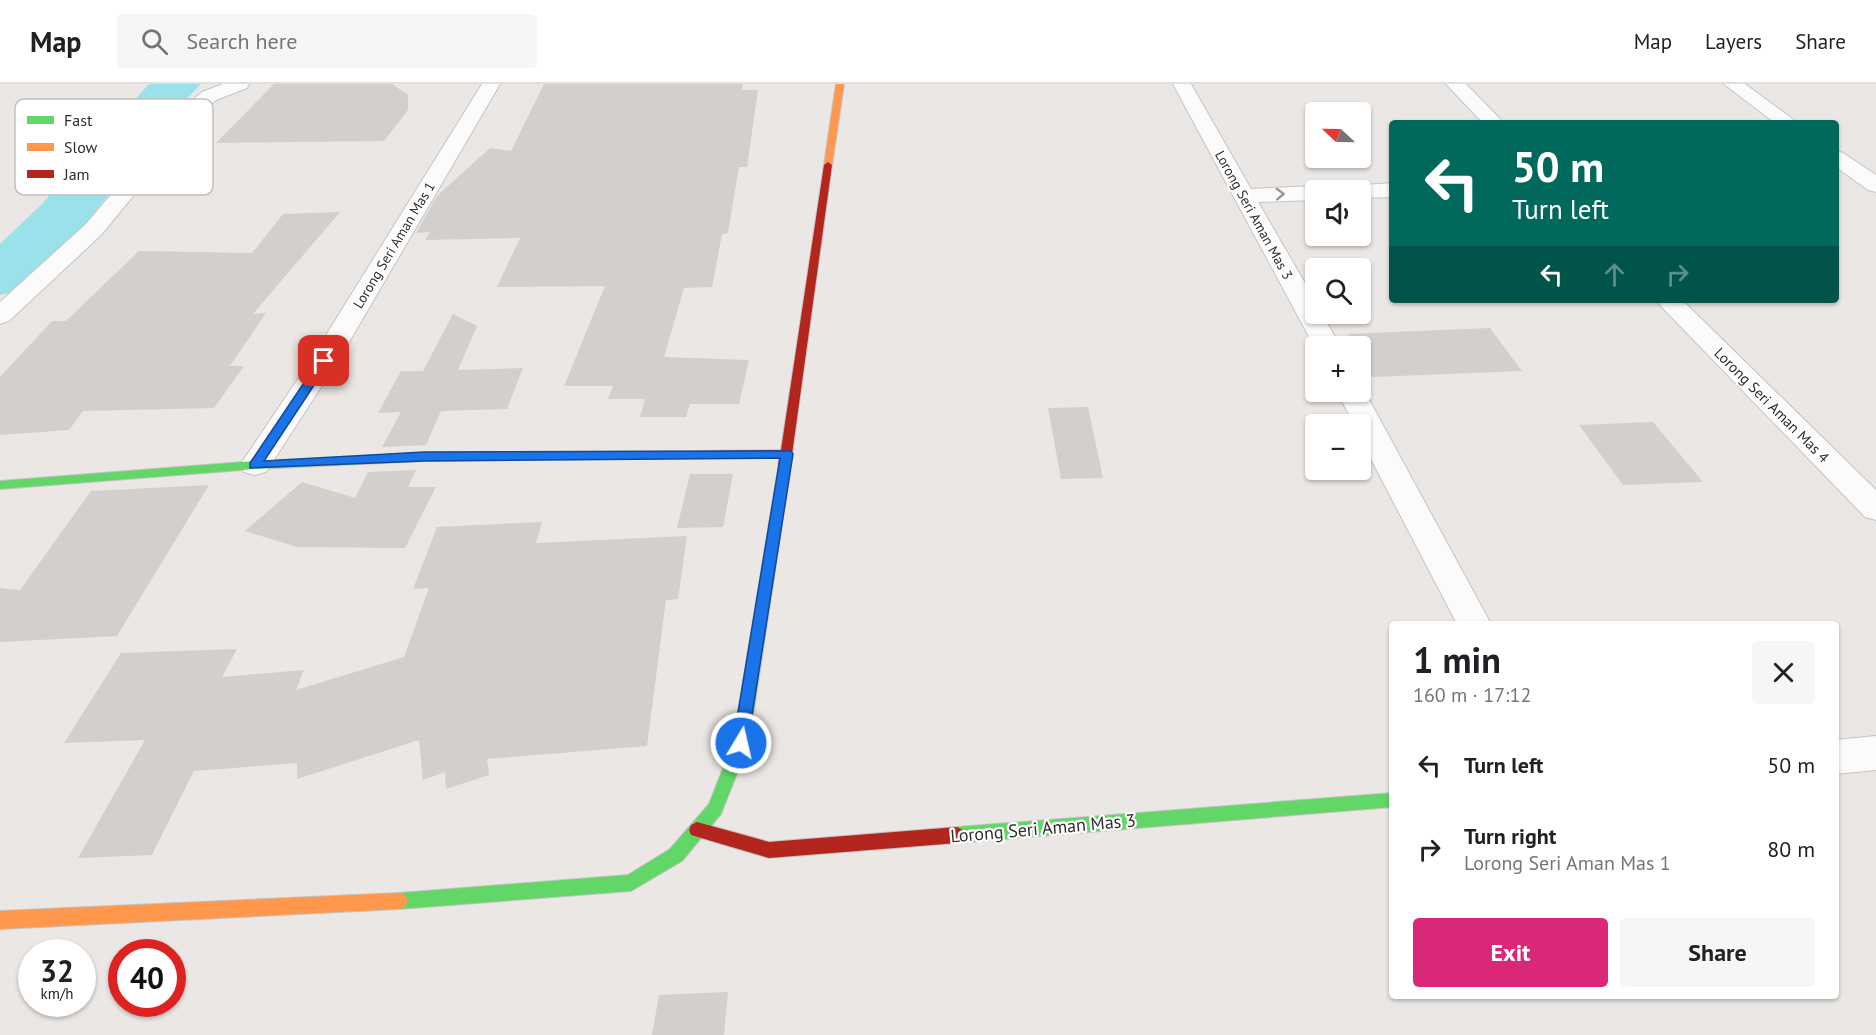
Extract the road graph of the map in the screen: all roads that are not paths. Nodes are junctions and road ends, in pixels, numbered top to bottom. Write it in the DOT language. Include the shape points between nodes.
graph roads {
  1 [pos="240,84"];
  2 [pos="491,84"];
  3 [pos="840,84"];
  4 [pos="1182,84"];
  5 [pos="1455,84"];
  6 [pos="1732,84"];
  7 [pos="206,99"];
  8 [pos="1491,120"];
  9 [pos="1784,120"];
  10 [pos="1839,159"];
  11 [pos="1839,174"];
  12 [pos="1870,177"];
  13 [pos="1389,190"];
  14 [pos="1371,191"];
  15 [pos="1305,193"];
  16 [pos="122,195"];
  17 [pos="1244,196"];
  18 [pos="1671,303"];
  19 [pos="0,316"];
  20 [pos="1321,336"];
  21 [pos="1356,402"];
  22 [pos="786,454"];
  23 [pos="255,465"];
  24 [pos="0,485"];
  25 [pos="1876,509"];
  26 [pos="1472,621"];
  27 [pos="1876,753"];
  28 [pos="1839,757"];
  29 [pos="1389,800"];
  30 [pos="697,830"];
  31 [pos="0,920"];
  1 -- 7 [label="street"];
  2 -- 23 [label="street, Lorong Seri Aman Mas 1" via="324,361"];
  3 -- 22 [label="street"];
  4 -- 17 [label="street, Lorong Seri Aman Mas 3"];
  5 -- 8 [label="street"];
  6 -- 9 [label="street"];
  10 -- 12 [label="street"];
  11 -- 12 [label="street"];
  13 -- 14 [label="street"];
  17 -- 15 [label="street, one-way"];
  16 -- 19 [label="street" via="94,229"];
  17 -- 20 [label="street, Lorong Seri Aman Mas 3"];
  18 -- 25 [label="street, Lorong Seri Aman Mas 4"];
  21 -- 26 [label="street"];
  22 -- 23 [label="street" via="424,456"];
  22 -- 30 [label="street" via="741,743 716,809"];
  23 -- 24 [label="street"];
  27 -- 28 [label="street"];
  29 -- 30 [label="street, Lorong Seri Aman Mas 3" via="768,850"];
  30 -- 31 [label="street" via="676,855 631,883 367,903"];
}
